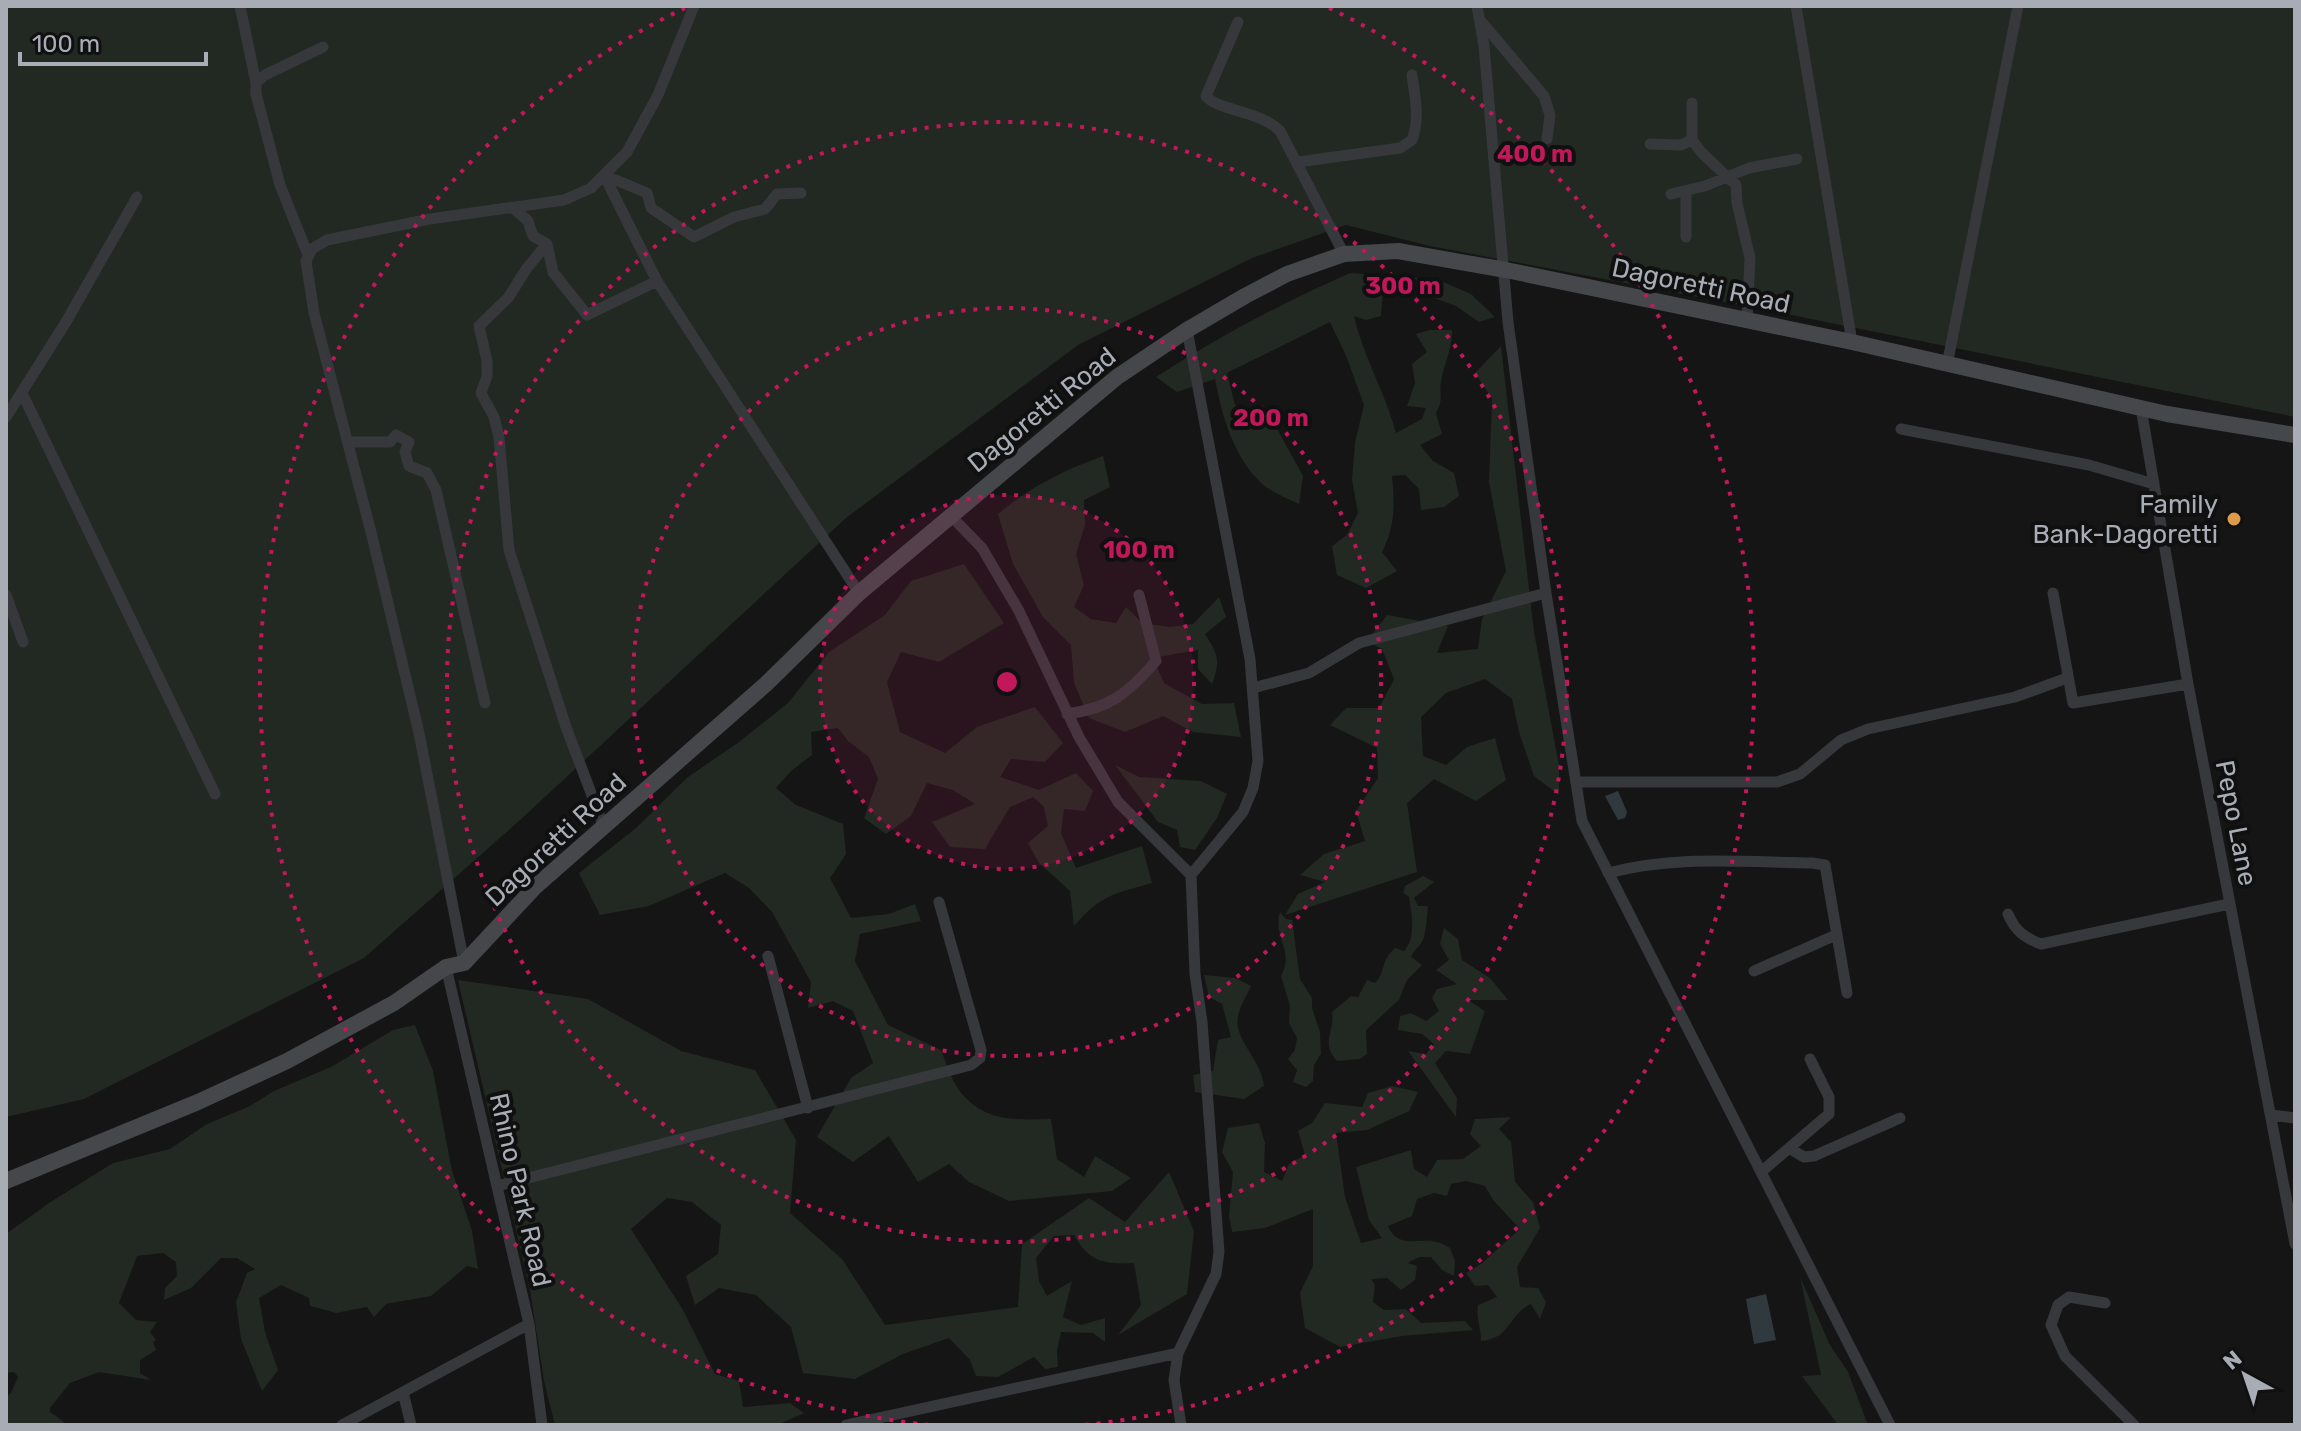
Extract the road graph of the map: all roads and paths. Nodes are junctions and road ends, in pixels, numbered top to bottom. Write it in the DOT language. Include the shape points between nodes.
graph roads {
  1 [pos="240,6"];
  2 [pos="694,6"];
  3 [pos="1477,6"];
  4 [pos="1796,6"];
  5 [pos="2018,6"];
  6 [pos="1480,19"];
  7 [pos="1238,22"];
  8 [pos="323,47"];
  9 [pos="1412,75"];
  10 [pos="256,83"];
  11 [pos="1692,103"];
  12 [pos="1547,139"];
  13 [pos="1692,140"];
  14 [pos="1650,144"];
  15 [pos="1797,159"];
  16 [pos="1298,162"];
  17 [pos="604,175"];
  18 [pos="1730,178"];
  19 [pos="1686,191"];
  20 [pos="801,193"];
  21 [pos="1671,194"];
  22 [pos="137,197"];
  23 [pos="512,207"];
  24 [pos="1686,237"];
  25 [pos="547,244"];
  26 [pos="1344,254"];
  27 [pos="308,255"];
  28 [pos="1506,270"];
  29 [pos="657,281"];
  30 [pos="1747,321"];
  31 [pos="1187,330"];
  32 [pos="1852,342"];
  33 [pos="1947,365"];
  34 [pos="22,393"];
  35 [pos="2141,408"];
  36 [pos="6,417"];
  37 [pos="1901,429"];
  38 [pos="2295,435"];
  39 [pos="348,442"];
  40 [pos="2154,484"];
  41 [pos="951,516"];
  42 [pos="859,593"];
  43 [pos="1546,593"];
  44 [pos="2053,593"];
  45 [pos="6,595"];
  46 [pos="1139,595"];
  47 [pos="23,642"];
  48 [pos="2067,678"];
  49 [pos="2188,684"];
  50 [pos="1253,688"];
  51 [pos="485,703"];
  52 [pos="1067,714"];
  53 [pos="1576,782"];
  54 [pos="215,794"];
  55 [pos="604,827"];
  56 [pos="1608,873"];
  57 [pos="1191,875"];
  58 [pos="939,902"];
  59 [pos="2229,904"];
  60 [pos="2008,914"];
  61 [pos="1836,935"];
  62 [pos="768,956"];
  63 [pos="464,963"];
  64 [pos="446,967"];
  65 [pos="1754,971"];
  66 [pos="1847,993"];
  67 [pos="1810,1059"];
  68 [pos="808,1108"];
  69 [pos="2271,1115"];
  70 [pos="1900,1118"];
  71 [pos="2295,1118"];
  72 [pos="1789,1148"];
  73 [pos="1761,1172"];
  74 [pos="6,1181"];
  75 [pos="497,1186"];
  76 [pos="2295,1244"];
  77 [pos="2105,1303"];
  78 [pos="529,1324"];
  79 [pos="1178,1353"];
  80 [pos="403,1392"];
  81 [pos="342,1425"];
  82 [pos="411,1425"];
  83 [pos="542,1425"];
  84 [pos="846,1425"];
  85 [pos="1181,1425"];
  86 [pos="1890,1425"];
  87 [pos="2134,1425"];
  1 -- 10 [label="street"];
  2 -- 17 [label="street" via="658,95 627,152"];
  3 -- 6 [label="street"];
  4 -- 32 [label="street"];
  5 -- 33 [label="street"];
  6 -- 12 [label="street" via="1544,96 1550,115"];
  6 -- 28 [label="street"];
  7 -- 16 [label="street" via="1206,96 1272,123"];
  8 -- 10 [label="street"];
  9 -- 16 [label="street" via="1412,140 1400,148"];
  10 -- 27 [label="street" via="280,185"];
  11 -- 13 [label="street"];
  13 -- 14 [label="street"];
  13 -- 18 [label="street"];
  15 -- 18 [label="street" via="1749,168"];
  16 -- 26 [label="street"];
  17 -- 20 [label="street" via="647,193 651,208 694,237 765,209 777,194"];
  17 -- 23 [label="street" via="578,196"];
  17 -- 29 [label="street"];
  18 -- 19 [label="street"];
  18 -- 30 [label="street" via="1736,185 1750,258"];
  19 -- 21 [label="street"];
  19 -- 24 [label="street"];
  22 -- 34 [label="street"];
  23 -- 25 [label="street" via="528,221 533,236"];
  23 -- 27 [label="street" via="327,240"];
  25 -- 29 [label="street" via="553,272 587,315"];
  25 -- 55 [label="street" via="508,298 479,326 487,361 481,393 499,437 509,550"];
  26 -- 28 [label="main road, Dagoretti Road" via="1398,251"];
  26 -- 31 [label="main road, Dagoretti Road" via="1287,274"];
  27 -- 39 [label="street" via="305,267 314,313"];
  28 -- 30 [label="main road, Dagoretti Road"];
  28 -- 43 [label="street" via="1508,322"];
  29 -- 42 [label="street"];
  30 -- 32 [label="main road, Dagoretti Road"];
  31 -- 41 [label="main road, Dagoretti Road" via="1117,377"];
  31 -- 50 [label="street"];
  32 -- 33 [label="main road, Dagoretti Road"];
  33 -- 35 [label="main road, Dagoretti Road"];
  34 -- 36 [label="street"];
  34 -- 54 [label="street"];
  35 -- 38 [label="main road, Dagoretti Road"];
  35 -- 40 [label="street, Pepo Lane"];
  37 -- 40 [label="street" via="2089,465"];
  39 -- 51 [label="street" via="390,442 396,435 409,442 409,466 427,473 436,490"];
  39 -- 63 [label="street" via="419,733"];
  40 -- 49 [label="street, Pepo Lane"];
  41 -- 42 [label="main road, Dagoretti Road"];
  41 -- 52 [label="street" via="982,548 1019,611"];
  42 -- 55 [label="main road, Dagoretti Road" via="766,684"];
  43 -- 50 [label="street" via="1359,643 1309,673"];
  43 -- 53 [label="street"];
  44 -- 48 [label="street"];
  45 -- 47 [label="street"];
  46 -- 52 [label="street" via="1156,661 1133,687 1095,710"];
  48 -- 49 [label="street" via="2071,700 2078,703"];
  48 -- 53 [label="street" via="2015,697 1868,729 1841,740 1800,774 1777,782"];
  49 -- 59 [label="street, Pepo Lane"];
  50 -- 57 [label="street" via="1258,761 1253,788 1243,812"];
  52 -- 57 [label="street" via="1118,802"];
  53 -- 56 [label="street" via="1582,821"];
  55 -- 63 [label="main road, Dagoretti Road" via="535,887"];
  56 -- 61 [label="street" via="1665,862 1825,865"];
  56 -- 73 [label="street"];
  57 -- 79 [label="street" via="1219,1252 1216,1274"];
  58 -- 68 [label="street" via="980,1058 961,1070"];
  59 -- 60 [label="street" via="2041,944 2025,938"];
  59 -- 69 [label="street, Pepo Lane"];
  61 -- 65 [label="street"];
  61 -- 66 [label="street"];
  62 -- 68 [label="street"];
  63 -- 64 [label="main road"];
  64 -- 74 [label="main road" via="394,1003 287,1061"];
  64 -- 75 [label="street, Rhino Park Road"];
  67 -- 72 [label="street" via="1831,1107"];
  68 -- 75 [label="street"];
  69 -- 71 [label="street"];
  69 -- 76 [label="street, Pepo Lane"];
  70 -- 72 [label="street" via="1814,1156 1804,1157"];
  72 -- 73 [label="street"];
  73 -- 86 [label="street"];
  75 -- 78 [label="street, Rhino Park Road"];
  77 -- 87 [label="street" via="2069,1297 2058,1305 2051,1325 2065,1356"];
  78 -- 80 [label="street"];
  78 -- 83 [label="street, Rhino Park Road"];
  79 -- 84 [label="street"];
  79 -- 85 [label="street" via="1174,1380"];
  80 -- 81 [label="street"];
  80 -- 82 [label="street"];
}
